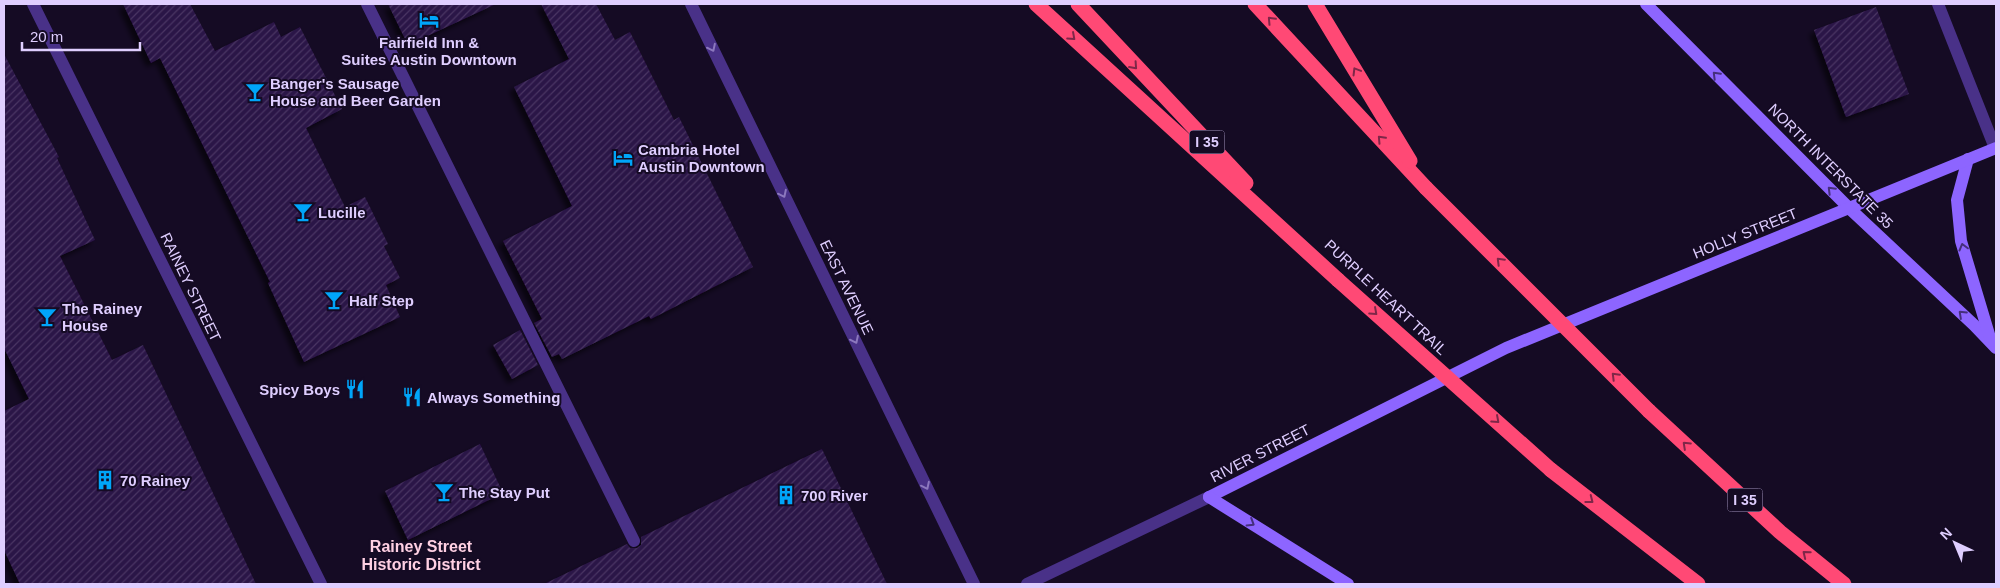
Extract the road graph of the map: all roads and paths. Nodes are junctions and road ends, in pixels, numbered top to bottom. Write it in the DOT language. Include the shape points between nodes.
graph roads {
  1 [pos="33,4"];
  2 [pos="367,4"];
  3 [pos="691,4"];
  4 [pos="1036,4"];
  5 [pos="1078,4"];
  6 [pos="1255,4"];
  7 [pos="1315,4"];
  8 [pos="1646,4"];
  9 [pos="1938,4"];
  10 [pos="1996,148"];
  11 [pos="1968,159"];
  12 [pos="1426,188"];
  13 [pos="1849,208"];
  14 [pos="1338,280"];
  15 [pos="1994,346"];
  16 [pos="1506,348"];
  17 [pos="1209,497"];
  18 [pos="634,541"];
  19 [pos="1648,547"];
  20 [pos="321,584"];
  21 [pos="974,584"];
  22 [pos="1027,584"];
  23 [pos="1348,584"];
  24 [pos="1688,584"];
  25 [pos="1698,584"];
  26 [pos="1844,584"];
  1 -- 20 [label="street, RAINEY STREET"];
  2 -- 18 [label="street"];
  3 -- 21 [label="street, EAST AVENUE, one-way"];
  4 -- 14 [label="highway, one-way"];
  5 -- 14 [label="highway, PURPLE HEART TRAIL / I 35, one-way"];
  12 -- 6 [label="highway, I 35, one-way"];
  12 -- 7 [label="highway, one-way"];
  13 -- 8 [label="street, NORTH INTERSTATE 35, one-way"];
  9 -- 10 [label="street"];
  10 -- 11 [label="street, HOLLY STREET"];
  11 -- 13 [label="street, HOLLY STREET"];
  15 -- 11 [label="street, one-way" via="1961,241 1957,200"];
  26 -- 12 [label="highway, I 35, one-way, bridge" via="1780,532 1649,411"];
  15 -- 13 [label="street, NORTH INTERSTATE 35, one-way"];
  13 -- 16 [label="street, HOLLY STREET"];
  14 -- 19 [label="highway, PURPLE HEART TRAIL / I 35, one-way, bridge" via="1551,470"];
  16 -- 17 [label="street, RIVER STREET"];
  17 -- 22 [label="street, RIVER STREET"];
  17 -- 23 [label="street, one-way"];
  19 -- 24 [label="highway"];
  19 -- 25 [label="highway, PURPLE HEART TRAIL / I 35"];
}
